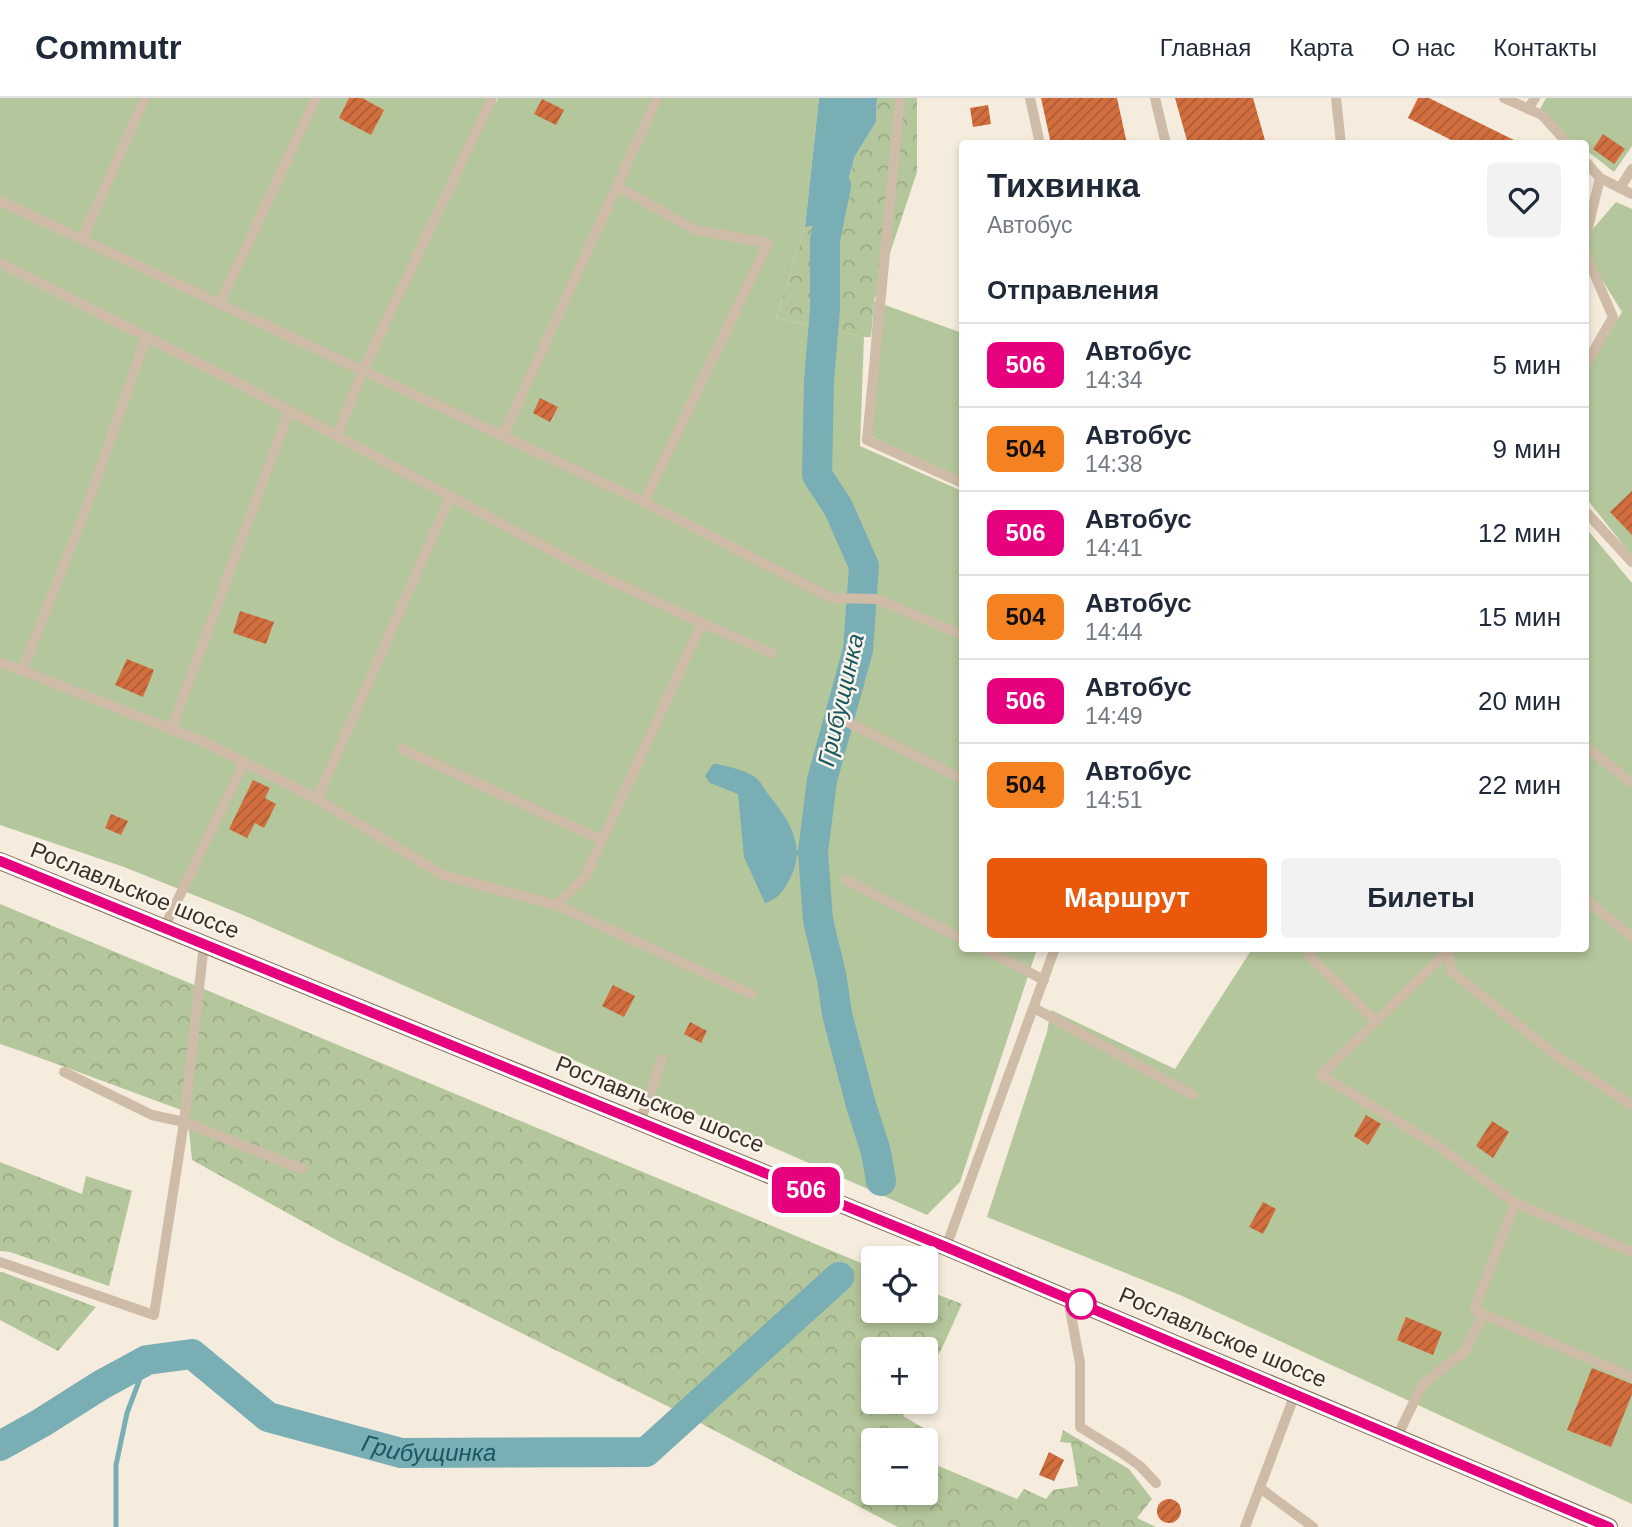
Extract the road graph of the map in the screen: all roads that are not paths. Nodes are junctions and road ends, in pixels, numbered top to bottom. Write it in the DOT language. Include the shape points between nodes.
graph roads {
  1 [pos="145,98"];
  2 [pos="316,98"];
  3 [pos="492,98"];
  4 [pos="657,98"];
  5 [pos="901,98"];
  6 [pos="1030,98"];
  7 [pos="1155,98"];
  8 [pos="1336,98"];
  9 [pos="1504,98"];
  10 [pos="1535,98"];
  11 [pos="1528,108"];
  12 [pos="1039,140"];
  13 [pos="1165,140"];
  14 [pos="1340,140"];
  15 [pos="1564,140"];
  16 [pos="1589,165"];
  17 [pos="1632,169"];
  18 [pos="1600,178"];
  19 [pos="617,186"];
  20 [pos="1620,188"];
  21 [pos="1632,194"];
  22 [pos="0,201"];
  23 [pos="1589,224"];
  24 [pos="82,239"];
  25 [pos="1589,262"];
  26 [pos="0,263"];
  27 [pos="220,303"];
  28 [pos="146,337"];
  29 [pos="1589,359"];
  30 [pos="363,370"];
  31 [pos="289,411"];
  32 [pos="337,436"];
  33 [pos="503,436"];
  34 [pos="959,482"];
  35 [pos="450,496"];
  36 [pos="644,502"];
  37 [pos="1589,515"];
  38 [pos="1632,562"];
  39 [pos="702,622"];
  40 [pos="959,634"];
  41 [pos="772,653"];
  42 [pos="0,662"];
  43 [pos="22,671"];
  44 [pos="849,723"];
  45 [pos="171,730"];
  46 [pos="402,749"];
  47 [pos="1589,749"];
  48 [pos="244,763"];
  49 [pos="959,778"];
  50 [pos="1632,783"];
  51 [pos="317,799"];
  52 [pos="602,840"];
  53 [pos="0,861"];
  54 [pos="846,880"];
  55 [pos="1589,902"];
  56 [pos="556,905"];
  57 [pos="164,928"];
  58 [pos="1632,936"];
  59 [pos="959,937"];
  60 [pos="204,944"];
  61 [pos="990,952"];
  62 [pos="1054,952"];
  63 [pos="1311,952"];
  64 [pos="1446,952"];
  65 [pos="1448,952"];
  66 [pos="1044,980"];
  67 [pos="751,994"];
  68 [pos="1034,1008"];
  69 [pos="1376,1021"];
  70 [pos="662,1059"];
  71 [pos="64,1072"];
  72 [pos="1193,1095"];
  73 [pos="1632,1105"];
  74 [pos="184,1122"];
  75 [pos="640,1122"];
  76 [pos="302,1169"];
  77 [pos="1516,1203"];
  78 [pos="946,1247"];
  79 [pos="1632,1252"];
  80 [pos="0,1262"];
  81 [pos="1068,1298"];
  82 [pos="1483,1314"];
  83 [pos="1632,1377"];
  84 [pos="1295,1394"];
  85 [pos="1397,1437"];
  86 [pos="1156,1483"];
  87 [pos="1260,1488"];
  88 [pos="1245,1527"];
  89 [pos="1313,1527"];
  90 [pos="1609,1527"];
  1 -- 24 [label="lane"];
  2 -- 27 [label="lane"];
  3 -- 30 [label="lane"];
  4 -- 19 [label="lane"];
  5 -- 34 [label="lane" via="867,440"];
  6 -- 12 [label="lane"];
  7 -- 13 [label="lane"];
  8 -- 14 [label="lane"];
  9 -- 11 [label="lane"];
  10 -- 11 [label="lane"];
  11 -- 15 [label="lane" via="1542,115"];
  16 -- 18 [label="lane"];
  17 -- 20 [label="lane"];
  18 -- 20 [label="lane"];
  18 -- 23 [label="lane"];
  19 -- 33 [label="lane"];
  19 -- 36 [label="lane" via="695,230 768,243"];
  20 -- 21 [label="lane"];
  22 -- 24 [label="lane"];
  24 -- 27 [label="lane"];
  25 -- 29 [label="lane" via="1612,317"];
  26 -- 28 [label="lane"];
  27 -- 30 [label="lane"];
  28 -- 31 [label="lane"];
  28 -- 43 [label="lane" via="87,506"];
  30 -- 32 [label="lane"];
  30 -- 33 [label="lane"];
  31 -- 32 [label="lane"];
  31 -- 45 [label="lane"];
  32 -- 35 [label="lane"];
  33 -- 36 [label="lane"];
  35 -- 39 [label="lane" via="586,569"];
  35 -- 51 [label="lane"];
  36 -- 40 [label="lane" via="832,598 877,599"];
  37 -- 38 [label="lane"];
  39 -- 41 [label="lane"];
  39 -- 52 [label="lane"];
  42 -- 43 [label="lane"];
  43 -- 45 [label="lane"];
  44 -- 49 [label="lane"];
  45 -- 48 [label="lane"];
  46 -- 52 [label="lane"];
  47 -- 50 [label="lane"];
  48 -- 51 [label="lane"];
  48 -- 57 [label="lane"];
  51 -- 56 [label="lane" via="443,875"];
  52 -- 56 [label="lane" via="585,877"];
  53 -- 57 [label="main road, Рославльское шоссе"];
  54 -- 59 [label="lane"];
  55 -- 58 [label="lane"];
  56 -- 67 [label="lane"];
  57 -- 60 [label="main road, Рославльское шоссе"];
  60 -- 74 [label="lane"];
  60 -- 75 [label="main road, Рославльское шоссе"];
  61 -- 66 [label="lane"];
  62 -- 66 [label="lane"];
  63 -- 69 [label="lane" via="1308,955"];
  64 -- 69 [label="lane"];
  65 -- 73 [label="lane" via="1451,971 1557,1056"];
  66 -- 68 [label="lane"];
  68 -- 72 [label="lane"];
  68 -- 78 [label="lane"];
  69 -- 77 [label="lane" via="1321,1074 1441,1148"];
  70 -- 75 [label="lane"];
  71 -- 74 [label="lane" via="152,1115"];
  74 -- 76 [label="lane"];
  74 -- 80 [label="lane" via="154,1315"];
  75 -- 78 [label="main road, Рославльское шоссе"];
  77 -- 79 [label="lane"];
  77 -- 82 [label="lane" via="1474,1310"];
  78 -- 81 [label="main road, Рославльское шоссе"];
  81 -- 84 [label="main road, Рославльское шоссе"];
  81 -- 86 [label="lane" via="1080,1363 1080,1427 1131,1459"];
  82 -- 83 [label="lane"];
  82 -- 85 [label="lane" via="1465,1351 1422,1385"];
  84 -- 85 [label="main road, Рославльское шоссе"];
  84 -- 87 [label="lane"];
  85 -- 90 [label="main road, Рославльское шоссе"];
  87 -- 88 [label="lane"];
  87 -- 89 [label="lane"];
}
